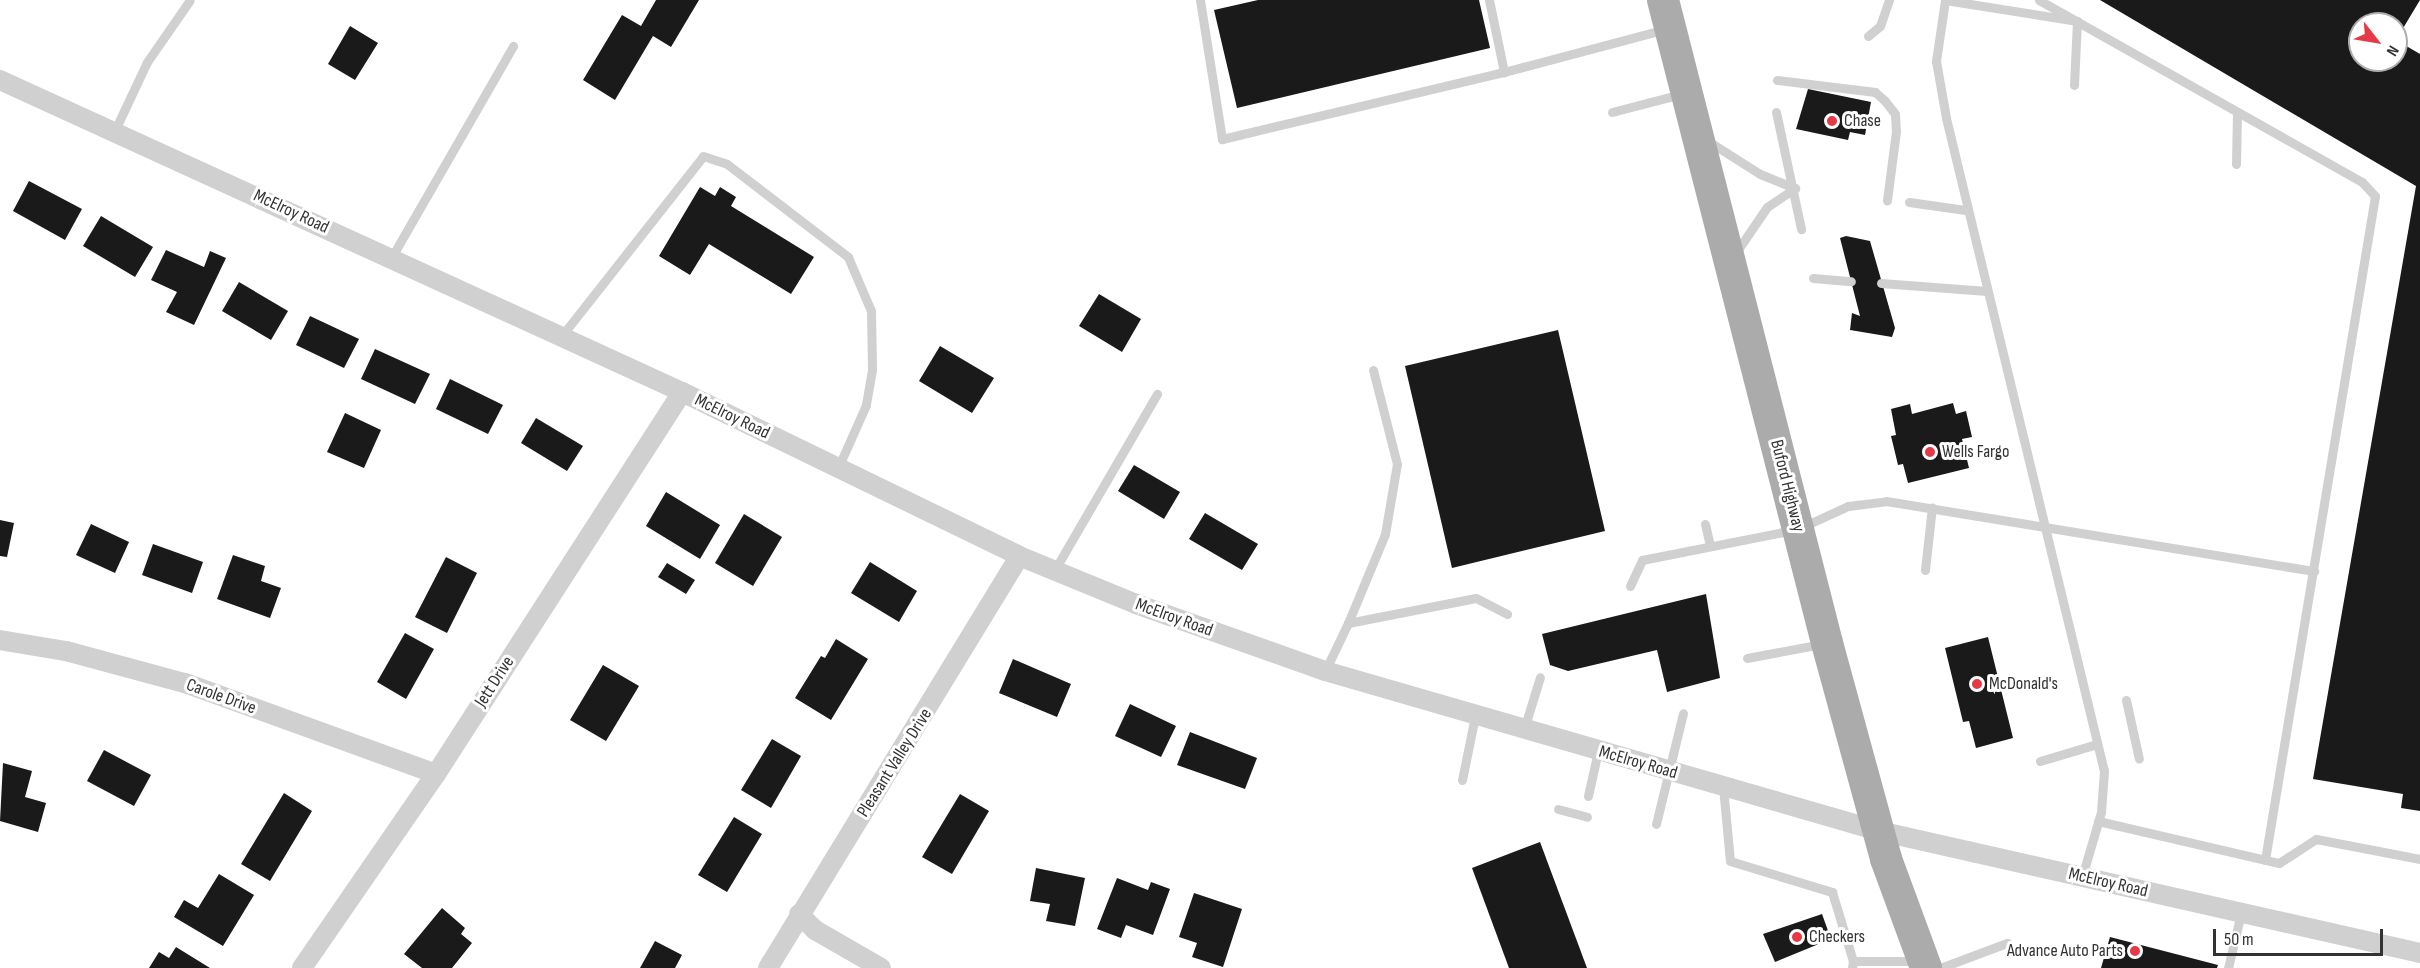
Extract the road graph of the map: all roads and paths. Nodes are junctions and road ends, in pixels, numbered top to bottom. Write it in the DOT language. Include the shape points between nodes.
graph roads {
  1 [pos="190,0"];
  2 [pos="1200,0"];
  3 [pos="1489,0"];
  4 [pos="1889,0"];
  5 [pos="1945,0"];
  6 [pos="2039,0"];
  7 [pos="1666,14"];
  8 [pos="2077,21"];
  9 [pos="1868,36"];
  10 [pos="513,46"];
  11 [pos="1504,72"];
  12 [pos="0,80"];
  13 [pos="1777,80"];
  14 [pos="2074,85"];
  15 [pos="1686,93"];
  16 [pos="1612,112"];
  17 [pos="1776,112"];
  18 [pos="2237,112"];
  19 [pos="115,130"];
  20 [pos="1697,133"];
  21 [pos="2236,164"];
  22 [pos="1795,188"];
  23 [pos="1887,200"];
  24 [pos="1909,202"];
  25 [pos="1965,210"];
  26 [pos="1801,229"];
  27 [pos="390,260"];
  28 [pos="1730,262"];
  29 [pos="1813,278"];
  30 [pos="1851,281"];
  31 [pos="1881,283"];
  32 [pos="1986,291"];
  33 [pos="560,338"];
  34 [pos="1373,370"];
  35 [pos="682,392"];
  36 [pos="1157,394"];
  37 [pos="838,468"];
  38 [pos="1932,507"];
  39 [pos="1705,524"];
  40 [pos="2044,526"];
  41 [pos="1798,529"];
  42 [pos="1710,546"];
  43 [pos="1019,556"];
  44 [pos="1925,570"];
  45 [pos="1054,571"];
  46 [pos="2314,571"];
  47 [pos="1630,585"];
  48 [pos="1507,614"];
  49 [pos="1348,623"];
  50 [pos="0,640"];
  51 [pos="1827,643"];
  52 [pos="1747,658"];
  53 [pos="1324,671"];
  54 [pos="1540,677"];
  55 [pos="2126,700"];
  56 [pos="1683,713"];
  57 [pos="1475,717"];
  58 [pos="1524,731"];
  59 [pos="2097,744"];
  60 [pos="1598,752"];
  61 [pos="2139,759"];
  62 [pos="2040,761"];
  63 [pos="1668,771"];
  64 [pos="435,774"];
  65 [pos="1462,780"];
  66 [pos="1723,787"];
  67 [pos="1588,796"];
  68 [pos="1558,809"];
  69 [pos="1587,817"];
  70 [pos="2098,821"];
  71 [pos="1656,824"];
  72 [pos="1879,831"];
  73 [pos="2420,859"];
  74 [pos="2265,860"];
  75 [pos="2082,877"];
  76 [pos="2241,913"];
  77 [pos="799,914"];
  78 [pos="2007,943"];
  79 [pos="2420,954"];
  80 [pos="1852,964"];
  81 [pos="1930,966"];
  82 [pos="302,968"];
  83 [pos="768,968"];
  84 [pos="881,968"];
  85 [pos="2228,968"];
  1 -- 19 [label="lane" via="147,63"];
  2 -- 11 [label="lane" via="1222,139"];
  3 -- 11 [label="lane"];
  4 -- 9 [label="lane" via="1880,26"];
  5 -- 8 [label="lane"];
  5 -- 25 [label="lane" via="1936,61"];
  6 -- 8 [label="lane"];
  7 -- 11 [label="lane"];
  7 -- 15 [label="main road, Buford Highway"];
  8 -- 14 [label="lane"];
  8 -- 18 [label="lane"];
  10 -- 27 [label="lane"];
  12 -- 19 [label="street, McElroy Road"];
  13 -- 23 [label="lane" via="1875,92 1885,101 1895,114 1896,131"];
  15 -- 16 [label="lane"];
  15 -- 20 [label="main road, Buford Highway"];
  17 -- 22 [label="lane"];
  18 -- 21 [label="lane"];
  18 -- 46 [label="lane" via="2362,182 2375,196"];
  19 -- 27 [label="street, McElroy Road"];
  20 -- 22 [label="lane" via="1760,174"];
  20 -- 28 [label="main road, Buford Highway"];
  22 -- 26 [label="lane"];
  22 -- 28 [label="lane" via="1767,207"];
  24 -- 25 [label="lane"];
  25 -- 32 [label="lane"];
  27 -- 33 [label="street, McElroy Road"];
  28 -- 41 [label="main road, Buford Highway"];
  29 -- 30 [label="lane"];
  31 -- 32 [label="lane"];
  32 -- 40 [label="lane"];
  33 -- 35 [label="street, McElroy Road"];
  33 -- 37 [label="lane" via="702,156 727,164 848,257 871,311 872,370 866,405"];
  34 -- 49 [label="lane" via="1397,464 1385,534"];
  35 -- 37 [label="street, McElroy Road"];
  35 -- 64 [label="street, Jett Drive"];
  36 -- 45 [label="lane"];
  37 -- 43 [label="street, McElroy Road"];
  38 -- 40 [label="lane"];
  38 -- 41 [label="lane" via="1886,501 1848,506"];
  38 -- 44 [label="lane"];
  39 -- 42 [label="lane"];
  40 -- 46 [label="lane"];
  40 -- 59 [label="lane"];
  41 -- 42 [label="lane"];
  41 -- 51 [label="main road, Buford Highway"];
  42 -- 47 [label="lane" via="1642,560"];
  43 -- 45 [label="street, McElroy Road"];
  43 -- 77 [label="street, Pleasant Valley Drive" via="906,747"];
  45 -- 53 [label="street, McElroy Road"];
  46 -- 74 [label="lane"];
  48 -- 49 [label="lane" via="1476,598"];
  49 -- 53 [label="lane"];
  50 -- 64 [label="street, Carole Drive" via="66,651 185,683"];
  51 -- 52 [label="lane"];
  51 -- 72 [label="main road, Buford Highway"];
  53 -- 57 [label="street, McElroy Road"];
  54 -- 58 [label="lane"];
  55 -- 61 [label="lane"];
  56 -- 63 [label="lane"];
  57 -- 58 [label="street, McElroy Road"];
  57 -- 65 [label="lane"];
  58 -- 60 [label="street, McElroy Road"];
  59 -- 62 [label="lane"];
  59 -- 70 [label="lane" via="2104,771"];
  60 -- 63 [label="street, McElroy Road"];
  60 -- 67 [label="lane"];
  63 -- 66 [label="street, McElroy Road"];
  63 -- 71 [label="lane"];
  64 -- 82 [label="street, Jett Drive"];
  66 -- 72 [label="street, McElroy Road"];
  66 -- 80 [label="lane" via="1730,861 1832,892"];
  68 -- 69 [label="lane"];
  70 -- 74 [label="lane"];
  70 -- 75 [label="lane"];
  72 -- 75 [label="street, McElroy Road"];
  72 -- 81 [label="main road, Buford Highway"];
  73 -- 74 [label="lane" via="2316,839 2279,863"];
  75 -- 76 [label="street, McElroy Road"];
  76 -- 79 [label="street, McElroy Road"];
  76 -- 85 [label="lane"];
  77 -- 83 [label="street, Pleasant Valley Drive"];
  77 -- 84 [label="street" via="815,930"];
  78 -- 81 [label="lane"];
  80 -- 81 [label="lane"];
}
